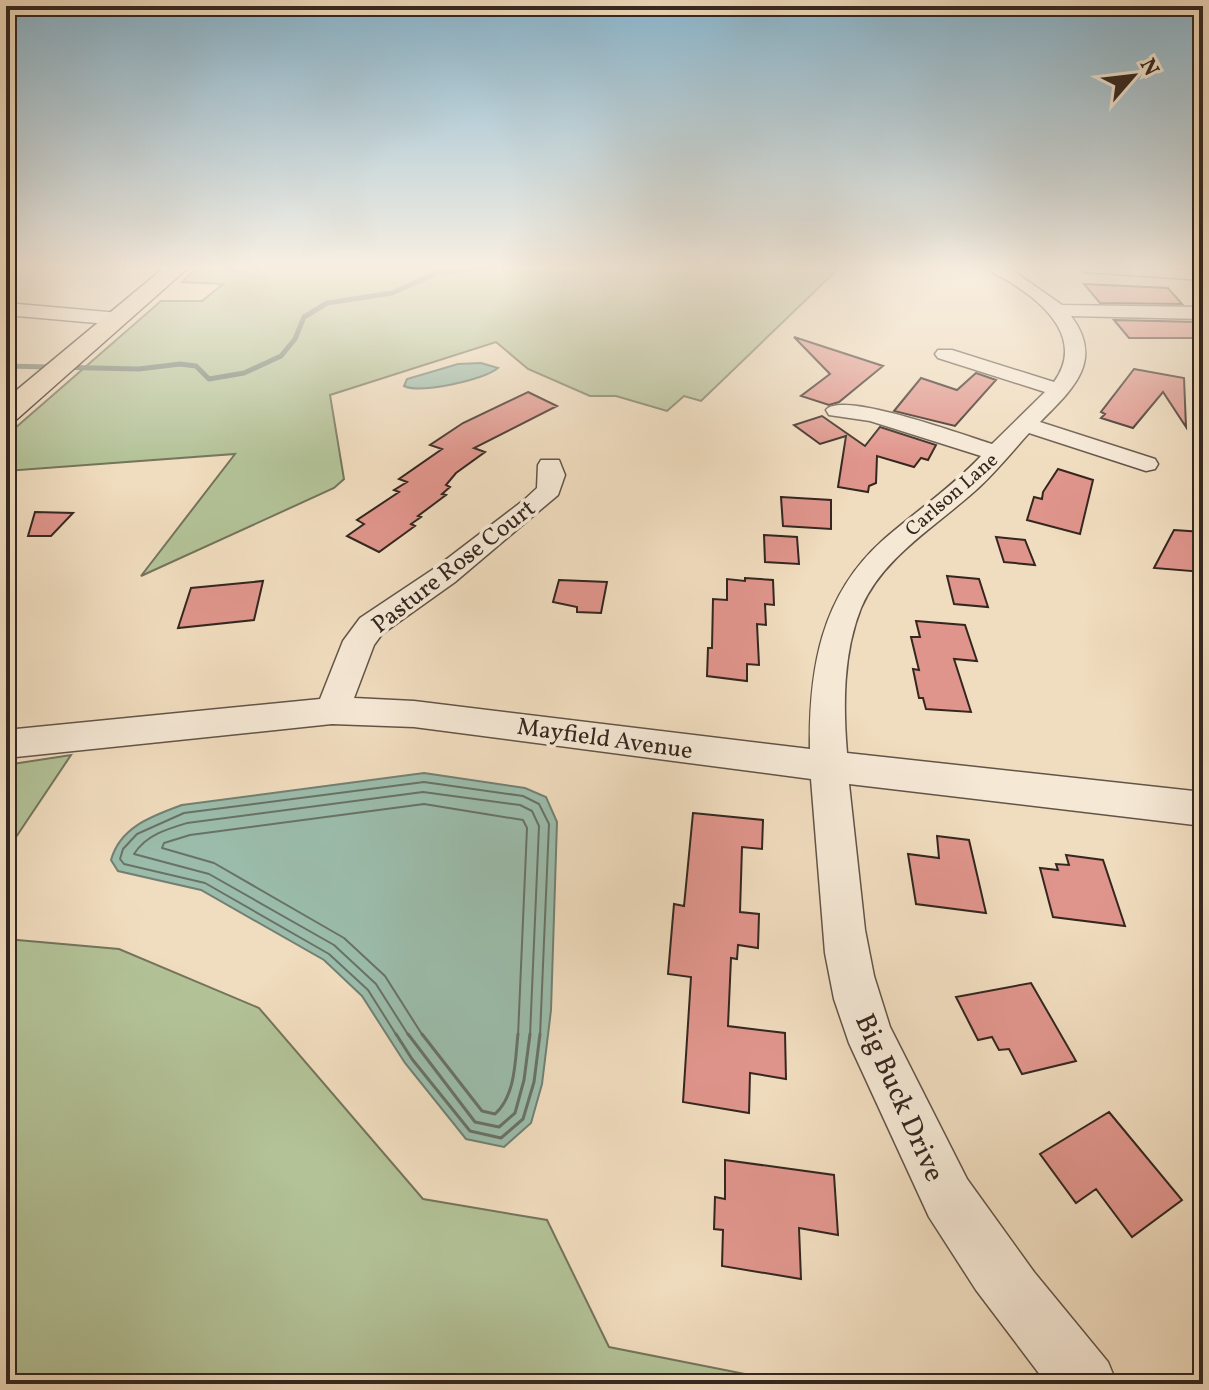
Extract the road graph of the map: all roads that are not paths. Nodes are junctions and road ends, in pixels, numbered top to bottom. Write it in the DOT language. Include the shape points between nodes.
graph roads {
  1 [pos="104,332"];
  2 [pos="1072,332"];
  3 [pos="945,354"];
  4 [pos="1059,390"];
  5 [pos="837,410"];
  6 [pos="6,414"];
  7 [pos="1024,424"];
  8 [pos="998,454"];
  9 [pos="1146,464"];
  10 [pos="550,465"];
  11 [pos="332,711"];
  12 [pos="6,744"];
  13 [pos="829,765"];
  14 [pos="1203,809"];
  15 [pos="1086,1384"];
  1 -- 6 [label="main road"];
  2 -- 4 [label="street, Carlson Lane" via="1077,351 1073,370"];
  3 -- 4 [label="street"];
  4 -- 7 [label="street, Carlson Lane"];
  5 -- 8 [label="street" via="873,415"];
  7 -- 8 [label="street, Carlson Lane"];
  7 -- 9 [label="street"];
  8 -- 13 [label="street, Carlson Lane" via="879,558 856,589 839,625 828,674"];
  10 -- 11 [label="street, Pasture Rose Court" via="549,490 533,506 371,626 359,641"];
  11 -- 12 [label="street, Mayfield Avenue"];
  11 -- 13 [label="street, Mayfield Avenue" via="414,714"];
  13 -- 14 [label="street, Mayfield Avenue"];
  13 -- 15 [label="street, Big Buck Drive" via="842,925 858,1001 890,1081 946,1195 1021,1306"];
}
